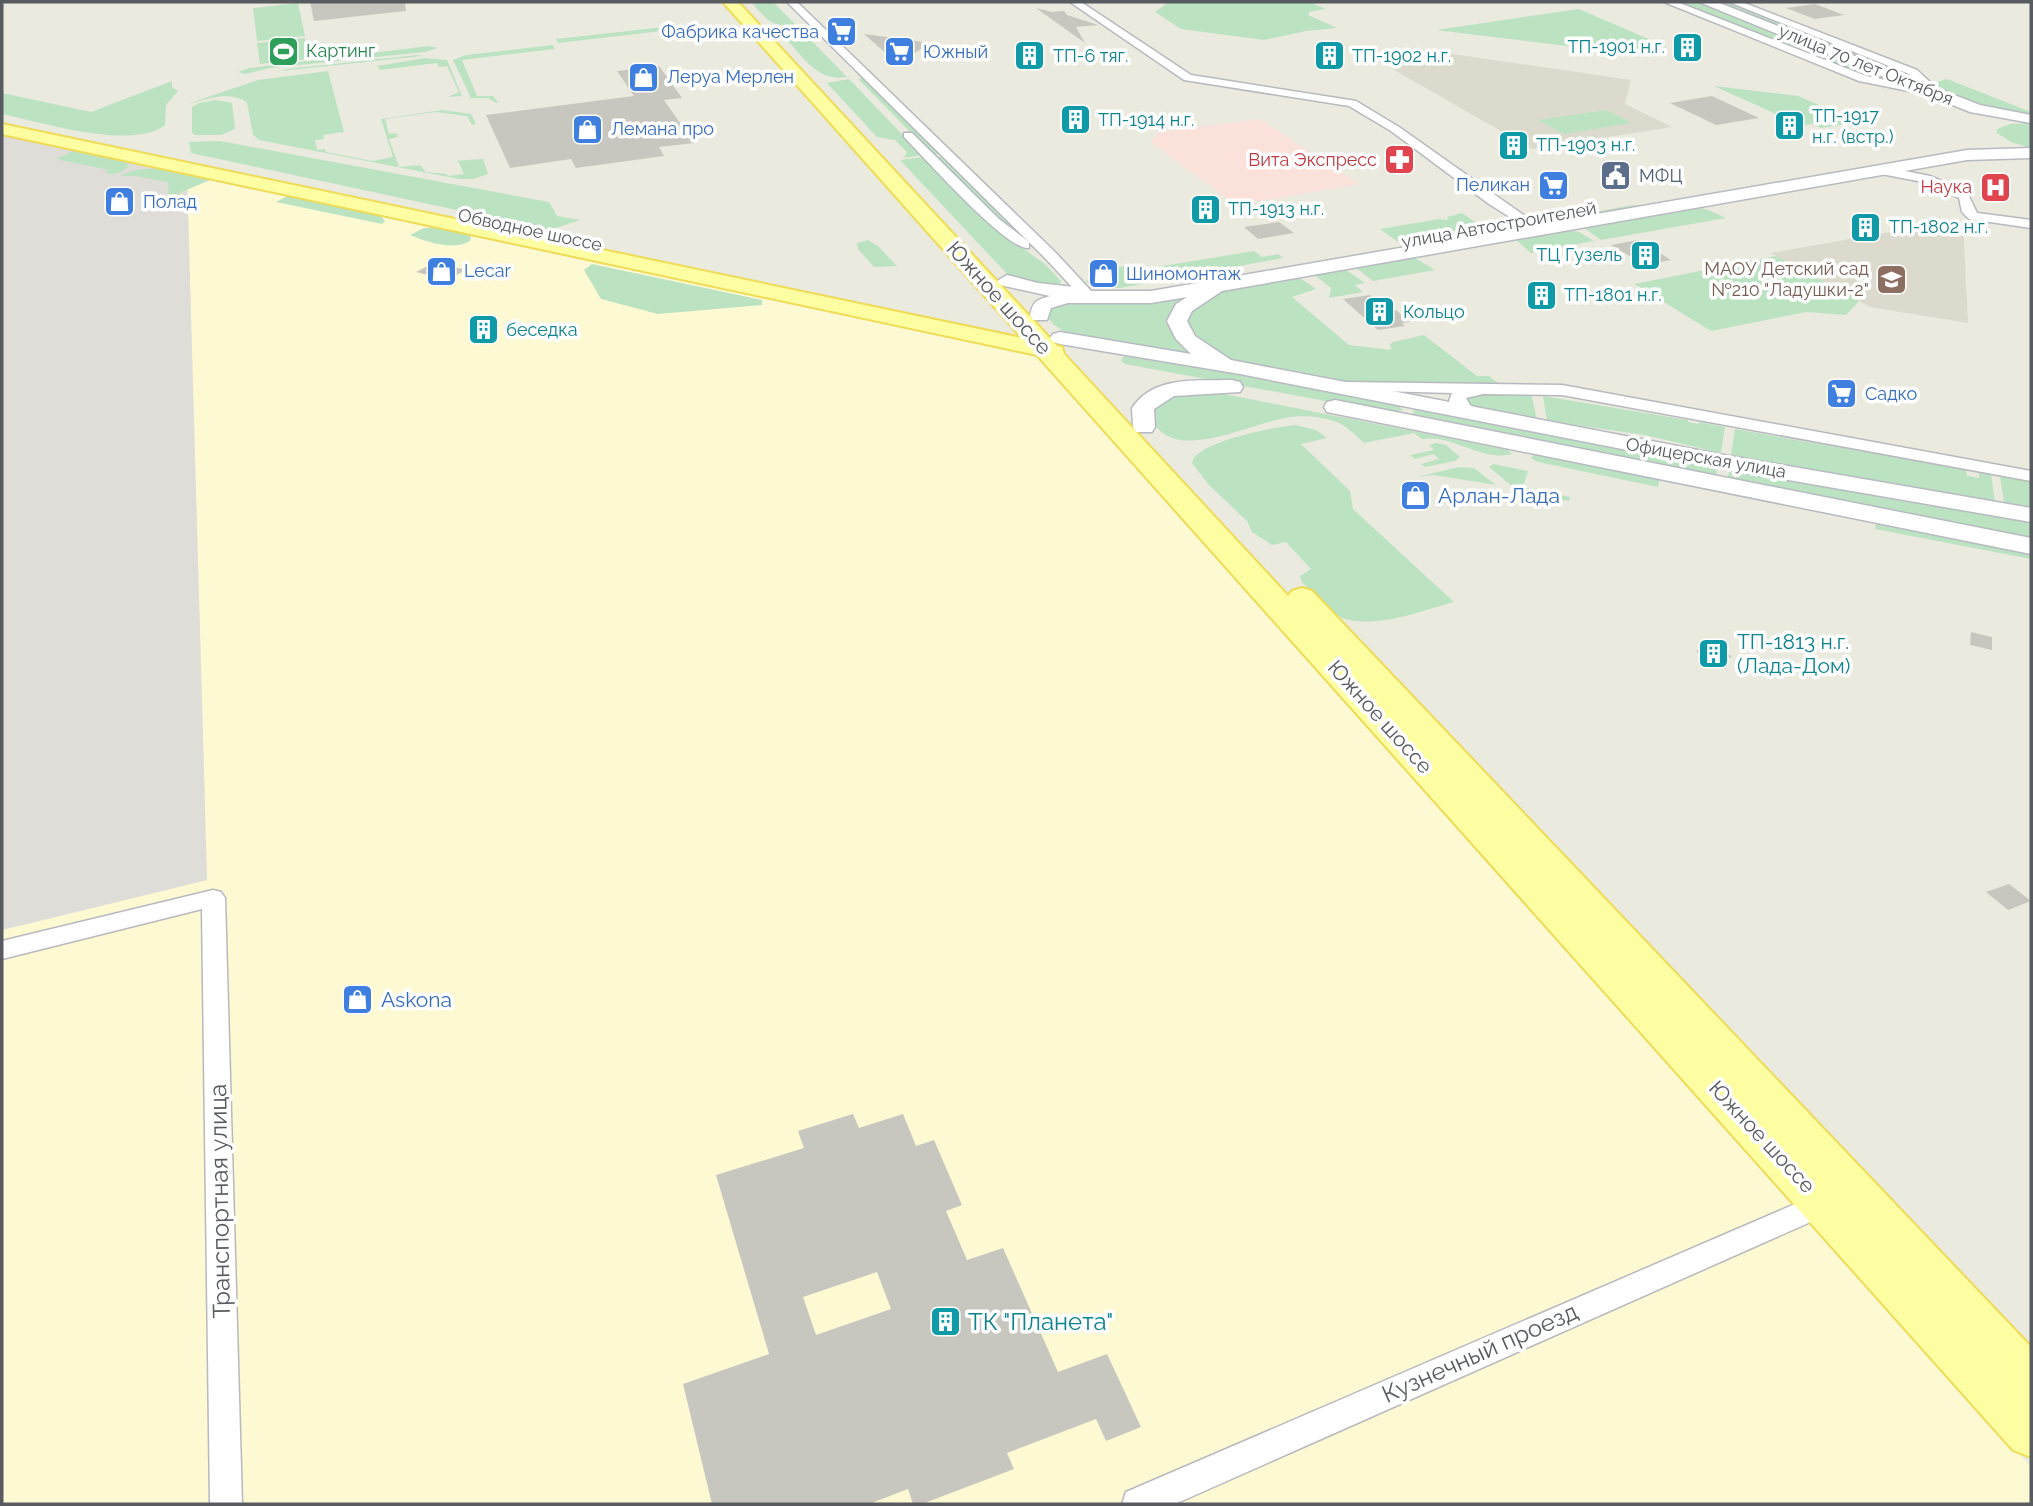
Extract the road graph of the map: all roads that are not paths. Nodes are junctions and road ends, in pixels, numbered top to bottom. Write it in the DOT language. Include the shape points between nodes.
graph roads {
  1 [pos="730,2"];
  2 [pos="746,2"];
  3 [pos="776,2"];
  4 [pos="792,2"];
  5 [pos="1075,2"];
  6 [pos="1669,2"];
  7 [pos="1706,2"];
  8 [pos="1734,2"];
  9 [pos="849,76"];
  10 [pos="1938,94"];
  11 [pos="1976,109"];
  12 [pos="2030,119"];
  13 [pos="2,120"];
  14 [pos="898,126"];
  15 [pos="2,129"];
  16 [pos="1985,132"];
  17 [pos="2031,152"];
  18 [pos="1880,170"];
  19 [pos="1650,204"];
  20 [pos="1526,221"];
  21 [pos="2031,224"];
  22 [pos="1051,256"];
  23 [pos="1231,279"];
  24 [pos="1007,281"];
  25 [pos="1086,294"];
  26 [pos="1045,334"];
  27 [pos="1077,356"];
  28 [pos="1129,358"];
  29 [pos="1236,378"];
  30 [pos="1339,387"];
  31 [pos="1483,389"];
  32 [pos="1383,406"];
  33 [pos="1478,414"];
  34 [pos="1144,427"];
  35 [pos="2031,476"];
  36 [pos="2031,515"];
  37 [pos="2031,546"];
  38 [pos="2,950"];
  39 [pos="1823,1204"];
  40 [pos="2031,1381"];
  41 [pos="2031,1433"];
  42 [pos="226,1504"];
  43 [pos="1138,1504"];
  1 -- 26 [label="main road, Южное шоссе"];
  2 -- 24 [label="main road, Южное шоссе"];
  3 -- 9 [label="street"];
  4 -- 22 [label="street"];
  5 -- 20 [label="street" via="1188,78 1352,103"];
  6 -- 10 [label="street" via="1863,79"];
  7 -- 10 [label="main road, улица 70 лет Октября"];
  8 -- 10 [label="street" via="1913,72"];
  10 -- 11 [label="main road, улица 70 лет Октября"];
  11 -- 12 [label="main road, улица 70 лет Октября"];
  11 -- 16 [label="main road" via="1987,121"];
  12 -- 16 [label="main road, улица Автостроителей" via="1999,120"];
  13 -- 26 [label="main road, Обводное шоссе"];
  14 -- 22 [label="street" via="993,222 1028,249"];
  15 -- 26 [label="main road, Обводное шоссе" via="838,307"];
  16 -- 17 [label="main road"];
  16 -- 19 [label="main road, улица Автостроителей" via="1951,148"];
  17 -- 18 [label="main road, улица Автостроителей" via="1967,155"];
  18 -- 19 [label="main road, улица Автостроителей"];
  18 -- 21 [label="street" via="1926,179 1963,195 1973,216"];
  19 -- 20 [label="main road, улица Автостроителей"];
  19 -- 23 [label="main road, улица Автостроителей"];
  20 -- 23 [label="main road, улица Автостроителей"];
  22 -- 25 [label="street"];
  23 -- 25 [label="main road, улица Автостроителей" via="1151,297"];
  23 -- 29 [label="main road, улица Автостроителей" via="1193,299 1177,321 1197,349"];
  24 -- 25 [label="main road, улица Автостроителей"];
  24 -- 26 [label="main road, Южное шоссе"];
  25 -- 26 [label="main road, улица Автостроителей" via="1051,299 1040,307"];
  26 -- 27 [label="main road, Офицерская улица"];
  26 -- 28 [label="main road, Офицерская улица"];
  26 -- 39 [label="main road, Южное шоссе"];
  27 -- 28 [label="main road, Офицерская улица"];
  27 -- 34 [label="main road, Южное шоссе"];
  28 -- 29 [label="main road, Офицерская улица"];
  29 -- 30 [label="main road, Офицерская улица"];
  29 -- 32 [label="main road, Офицерская улица"];
  29 -- 34 [label="main road, Офицерская улица" via="1157,394 1143,408"];
  30 -- 31 [label="street, Офицерская улица"];
  30 -- 32 [label="main road, Офицерская улица"];
  31 -- 33 [label="street" via="1457,398 1464,408"];
  31 -- 35 [label="street, Офицерская улица" via="1562,390"];
  32 -- 33 [label="main road, Офицерская улица"];
  32 -- 37 [label="main road, Офицерская улица"];
  33 -- 36 [label="main road, Офицерская улица"];
  34 -- 40 [label="main road, Южное шоссе"];
  38 -- 42 [label="street, Транспортная улица" via="213,898"];
  39 -- 41 [label="main road, Южное шоссе"];
  39 -- 43 [label="street, Кузнечный проезд"];
}
